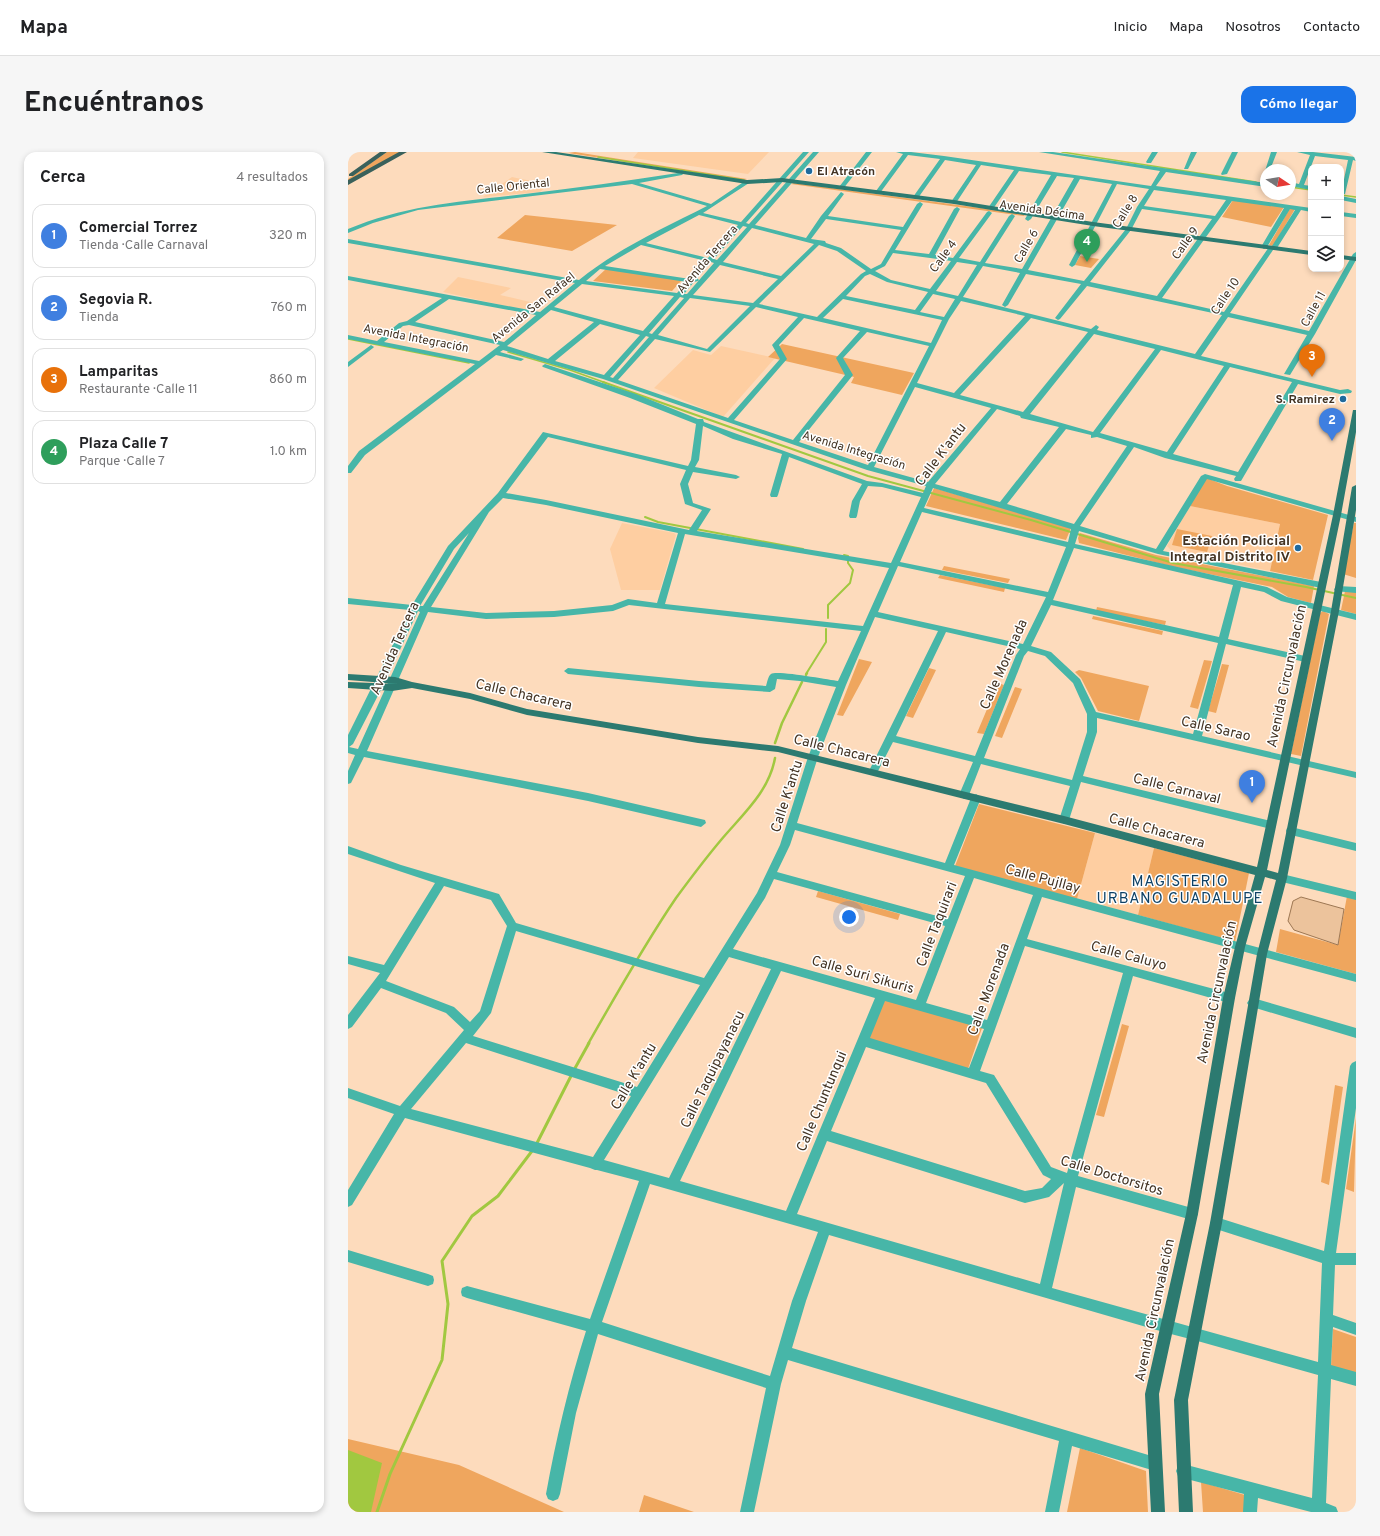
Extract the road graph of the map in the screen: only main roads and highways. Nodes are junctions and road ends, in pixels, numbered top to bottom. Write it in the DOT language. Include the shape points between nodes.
graph roads {
  1 [pos="384,152"];
  2 [pos="404,152"];
  3 [pos="545,152"];
  4 [pos="348,177"];
  5 [pos="348,183"];
  6 [pos="841,191"];
  7 [pos="990,210"];
  8 [pos="1029,216"];
  9 [pos="1269,249"];
  10 [pos="1308,253"];
  11 [pos="1308,258"];
  12 [pos="1344,258"];
  13 [pos="1354,260"];
  14 [pos="1344,262"];
  15 [pos="1356,412"];
  16 [pos="1356,487"];
  17 [pos="1353,519"];
  18 [pos="348,678"];
  19 [pos="379,683"];
  20 [pos="348,685"];
  21 [pos="1261,873"];
  22 [pos="1282,878"];
  23 [pos="1158,1512"];
  24 [pos="1186,1512"];
  1 -- 4 [label="highway"];
  2 -- 5 [label="highway"];
  3 -- 6 [label="main road, Avenida Décima" via="747,182 770,181"];
  6 -- 7 [label="main road, Avenida Décima" via="920,204"];
  6 -- 7 [label="main road, Avenida Décima" via="878,192 954,202"];
  7 -- 8 [label="main road, Avenida Décima"];
  7 -- 8 [label="main road, Avenida Décima" via="1012,216"];
  8 -- 9 [label="main road, Avenida Décima"];
  9 -- 10 [label="main road, Avenida Décima"];
  9 -- 11 [label="main road, Avenida Décima"];
  12 -- 13 [label="main road"];
  13 -- 14 [label="main road"];
  15 -- 21 [label="main road, Avenida Circunvalación" via="1337,515"];
  16 -- 17 [label="main road"];
  17 -- 22 [label="main road"];
  18 -- 19 [label="main road"];
  19 -- 20 [label="main road"];
  19 -- 21 [label="main road, Calle Chacarera" via="454,692 527,712 698,740 778,748"];
  21 -- 22 [label="main road, Calle Chacarera"];
  21 -- 23 [label="main road, Avenida Circunvalación" via="1229,998 1192,1214 1152,1394"];
  22 -- 24 [label="main road" via="1262,954 1216,1224 1181,1400"];
}
